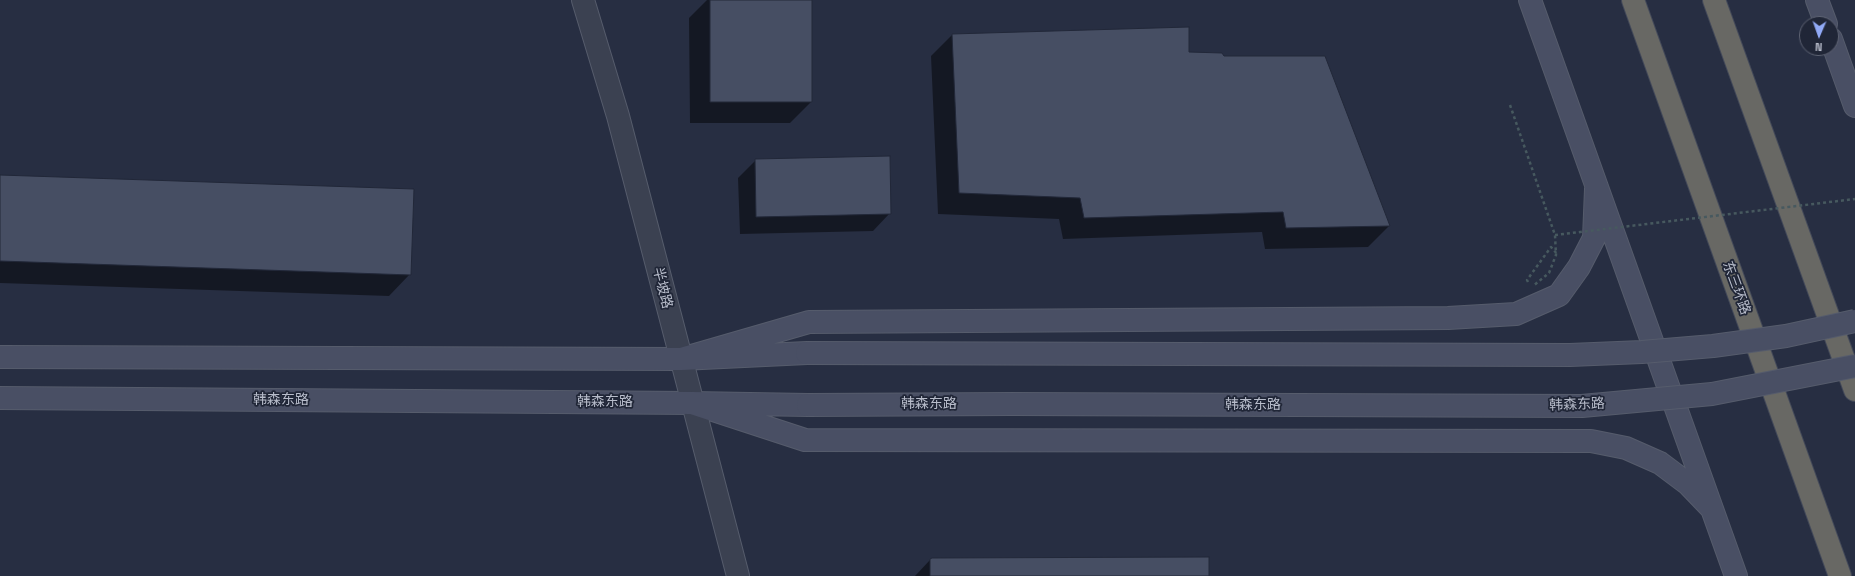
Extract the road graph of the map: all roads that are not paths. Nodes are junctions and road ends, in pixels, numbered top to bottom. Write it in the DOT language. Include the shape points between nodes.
graph roads {
  1 [pos="583,0"];
  2 [pos="1530,0"];
  3 [pos="1633,0"];
  4 [pos="1714,0"];
  5 [pos="1817,0"];
  6 [pos="1823,16"];
  7 [pos="1837,56"];
  8 [pos="1855,106"];
  9 [pos="1596,190"];
  10 [pos="1855,321"];
  11 [pos="0,357"];
  12 [pos="681,359"];
  13 [pos="1855,366"];
  14 [pos="1855,390"];
  15 [pos="0,398"];
  16 [pos="692,402"];
  17 [pos="1712,509"];
  18 [pos="738,576"];
  19 [pos="1736,576"];
  20 [pos="1840,576"];
  1 -- 12 [label="street, 半坡路" via="618,116"];
  2 -- 9 [label="main road"];
  3 -- 20 [label="highway, 东三环路"];
  4 -- 14 [label="highway"];
  5 -- 6 [label="main road"];
  7 -- 8 [label="main road"];
  9 -- 12 [label="main road" via="1594,238 1576,272 1559,295 1516,314 1448,318 809,322"];
  9 -- 17 [label="main road"];
  10 -- 12 [label="main road, bridge" via="1786,336 1713,346 1570,355 807,353"];
  11 -- 12 [label="main road"];
  12 -- 16 [label="street, 半坡路"];
  13 -- 16 [label="main road, 韩森东路, bridge" via="1712,394 1582,406 808,405"];
  15 -- 16 [label="main road, 韩森东路"];
  16 -- 17 [label="main road" via="805,440 1591,441 1626,448 1660,463 1688,484"];
  16 -- 18 [label="street, 半坡路"];
  17 -- 19 [label="main road"];
}
